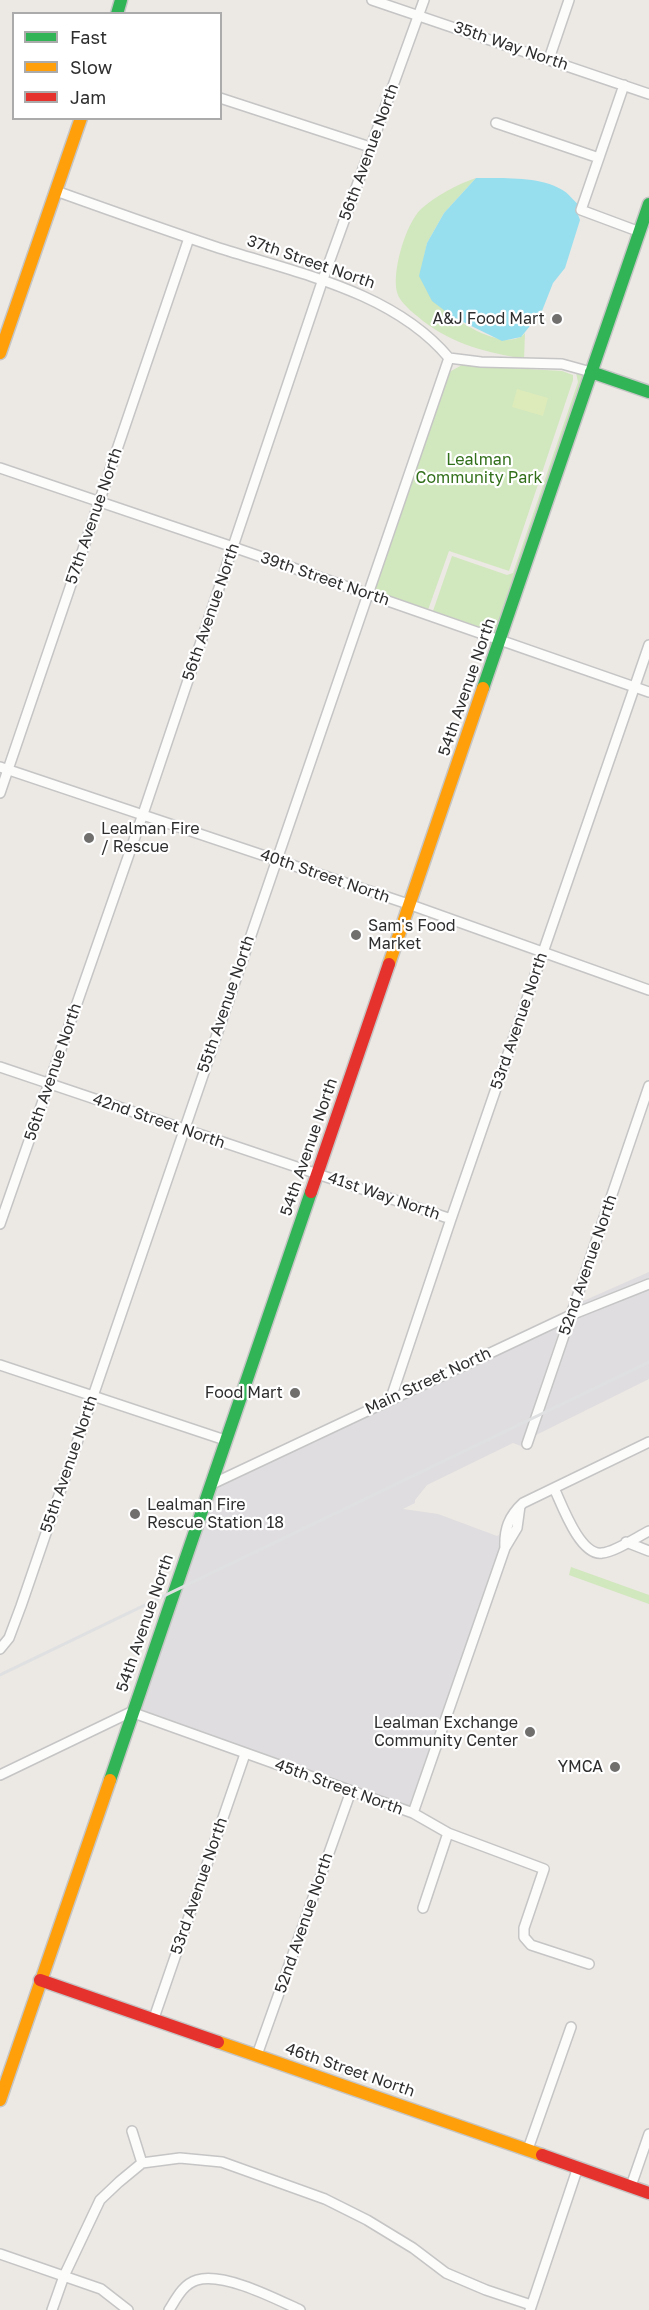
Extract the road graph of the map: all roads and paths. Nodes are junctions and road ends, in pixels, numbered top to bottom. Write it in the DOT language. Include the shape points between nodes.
graph roads {
  1 [pos="372,0"];
  2 [pos="424,0"];
  3 [pos="569,0"];
  4 [pos="418,15"];
  5 [pos="549,59"];
  6 [pos="624,85"];
  7 [pos="649,94"];
  8 [pos="222,99"];
  9 [pos="80,120"];
  10 [pos="496,123"];
  11 [pos="370,147"];
  12 [pos="599,158"];
  13 [pos="56,191"];
  14 [pos="649,204"];
  15 [pos="640,232"];
  16 [pos="189,238"];
  17 [pos="322,282"];
  18 [pos="0,353"];
  19 [pos="448,358"];
  20 [pos="591,372"];
  21 [pos="649,392"];
  22 [pos="0,468"];
  23 [pos="99,501"];
  24 [pos="233,547"];
  25 [pos="366,593"];
  26 [pos="500,639"];
  27 [pos="649,645"];
  28 [pos="635,687"];
  29 [pos="649,692"];
  30 [pos="4,768"];
  31 [pos="0,794"];
  32 [pos="143,814"];
  33 [pos="276,860"];
  34 [pos="411,905"];
  35 [pos="542,953"];
  36 [pos="649,990"];
  37 [pos="0,1067"];
  38 [pos="49,1084"];
  39 [pos="649,1086"];
  40 [pos="183,1129"];
  41 [pos="318,1174"];
  42 [pos="451,1219"];
  43 [pos="0,1224"];
  44 [pos="649,1284"];
  45 [pos="571,1315"];
  46 [pos="0,1365"];
  47 [pos="92,1396"];
  48 [pos="391,1398"];
  49 [pos="225,1440"];
  50 [pos="649,1442"];
  51 [pos="527,1444"];
  52 [pos="210,1485"];
  53 [pos="554,1488"];
  54 [pos="649,1532"];
  55 [pos="626,1542"];
  56 [pos="649,1551"];
  57 [pos="0,1648"];
  58 [pos="131,1712"];
  59 [pos="244,1754"];
  60 [pos="0,1774"];
  61 [pos="351,1791"];
  62 [pos="412,1814"];
  63 [pos="448,1833"];
  64 [pos="423,1908"];
  65 [pos="589,1964"];
  66 [pos="40,1980"];
  67 [pos="154,2018"];
  68 [pos="571,2027"];
  69 [pos="257,2055"];
  70 [pos="0,2100"];
  71 [pos="132,2131"];
  72 [pos="649,2134"];
  73 [pos="528,2149"];
  74 [pos="142,2163"];
  75 [pos="578,2167"];
  76 [pos="631,2186"];
  77 [pos="649,2193"];
  78 [pos="0,2254"];
  79 [pos="64,2276"];
  80 [pos="531,2307"];
  81 [pos="52,2310"];
  82 [pos="128,2310"];
  83 [pos="169,2310"];
  84 [pos="300,2310"];
  1 -- 4 [label="street, 35th Way North"];
  2 -- 4 [label="street, 56th Avenue North"];
  3 -- 5 [label="street"];
  4 -- 5 [label="street, 35th Way North"];
  4 -- 11 [label="street, 56th Avenue North"];
  5 -- 6 [label="street, 35th Way North"];
  6 -- 7 [label="street, 35th Way North"];
  6 -- 12 [label="street"];
  8 -- 11 [label="street"];
  9 -- 13 [label="main road"];
  10 -- 12 [label="street"];
  11 -- 17 [label="street, 56th Avenue North"];
  12 -- 15 [label="street" via="581,210"];
  13 -- 16 [label="street, 37th Street North"];
  13 -- 18 [label="main road"];
  14 -- 15 [label="main road, 54th Avenue North"];
  15 -- 20 [label="main road, 54th Avenue North"];
  16 -- 17 [label="street, 37th Street North"];
  16 -- 23 [label="street, 57th Avenue North"];
  17 -- 19 [label="street, 37th Street North" via="389,308 438,345"];
  17 -- 24 [label="street, 56th Avenue North"];
  19 -- 20 [label="street" via="562,364"];
  19 -- 25 [label="street, 55th Avenue North"];
  20 -- 21 [label="main road"];
  20 -- 26 [label="main road, 54th Avenue North"];
  22 -- 23 [label="street, 39th Street North"];
  23 -- 24 [label="street, 39th Street North"];
  23 -- 30 [label="street, 57th Avenue North"];
  24 -- 25 [label="street, 39th Street North"];
  24 -- 32 [label="street, 56th Avenue North"];
  25 -- 26 [label="street, 39th Street North"];
  25 -- 33 [label="street, 55th Avenue North"];
  26 -- 28 [label="street, 39th Street North"];
  26 -- 34 [label="main road, 54th Avenue North"];
  27 -- 28 [label="street, 53rd Avenue North"];
  28 -- 29 [label="street, 39th Street North"];
  28 -- 35 [label="street, 53rd Avenue North"];
  30 -- 31 [label="street, 57th Avenue North"];
  30 -- 32 [label="street, 40th Street North"];
  32 -- 33 [label="street, 40th Street North"];
  32 -- 38 [label="street, 56th Avenue North"];
  33 -- 34 [label="street, 40th Street North"];
  33 -- 40 [label="street, 55th Avenue North"];
  34 -- 35 [label="street, 40th Street North"];
  34 -- 41 [label="main road, 54th Avenue North"];
  35 -- 36 [label="street, 40th Street North"];
  35 -- 42 [label="street, 53rd Avenue North"];
  37 -- 38 [label="street, 42nd Street North"];
  38 -- 40 [label="street, 42nd Street North"];
  38 -- 43 [label="street, 56th Avenue North"];
  39 -- 45 [label="street, 52nd Avenue North"];
  40 -- 41 [label="street, 42nd Street North"];
  40 -- 47 [label="street, 55th Avenue North"];
  41 -- 42 [label="street, 41st Way North"];
  41 -- 49 [label="main road, 54th Avenue North"];
  42 -- 48 [label="street, 53rd Avenue North"];
  44 -- 45 [label="street, Main Street North"];
  45 -- 48 [label="street, Main Street North"];
  45 -- 51 [label="street, 52nd Avenue North"];
  46 -- 47 [label="street"];
  47 -- 49 [label="street"];
  47 -- 57 [label="street, 55th Avenue North" via="17,1617 9,1638"];
  48 -- 52 [label="street, Main Street North"];
  49 -- 52 [label="main road, 54th Avenue North"];
  50 -- 53 [label="street"];
  52 -- 58 [label="main road, 54th Avenue North"];
  53 -- 55 [label="street" via="586,1547 599,1554"];
  53 -- 62 [label="street" via="521,1504 510,1517 505,1548"];
  54 -- 55 [label="street"];
  55 -- 56 [label="street"];
  58 -- 59 [label="street, 45th Street North"];
  58 -- 60 [label="street"];
  58 -- 66 [label="main road, 54th Avenue North"];
  59 -- 61 [label="street, 45th Street North"];
  59 -- 67 [label="street, 53rd Avenue North"];
  61 -- 62 [label="street, 45th Street North"];
  61 -- 69 [label="street, 52nd Avenue North"];
  62 -- 63 [label="street, 45th Street North"];
  63 -- 64 [label="street"];
  63 -- 65 [label="street, 45th Street North" via="544,1869 524,1937 531,1945"];
  66 -- 67 [label="main road, 46th Street North"];
  66 -- 70 [label="main road, 54th Avenue North"];
  67 -- 69 [label="main road, 46th Street North"];
  68 -- 73 [label="street"];
  69 -- 73 [label="main road, 46th Street North"];
  71 -- 74 [label="street"];
  72 -- 76 [label="street"];
  73 -- 75 [label="main road, 46th Street North"];
  74 -- 79 [label="street" via="100,2200"];
  74 -- 80 [label="street" via="180,2158 222,2162 283,2182 367,2220 446,2273"];
  75 -- 76 [label="main road, 46th Street North"];
  75 -- 80 [label="street"];
  76 -- 77 [label="main road, 46th Street North"];
  78 -- 79 [label="street"];
  79 -- 81 [label="street"];
  79 -- 82 [label="street" via="101,2289"];
  83 -- 84 [label="street" via="182,2290 197,2280 214,2279"];
}
